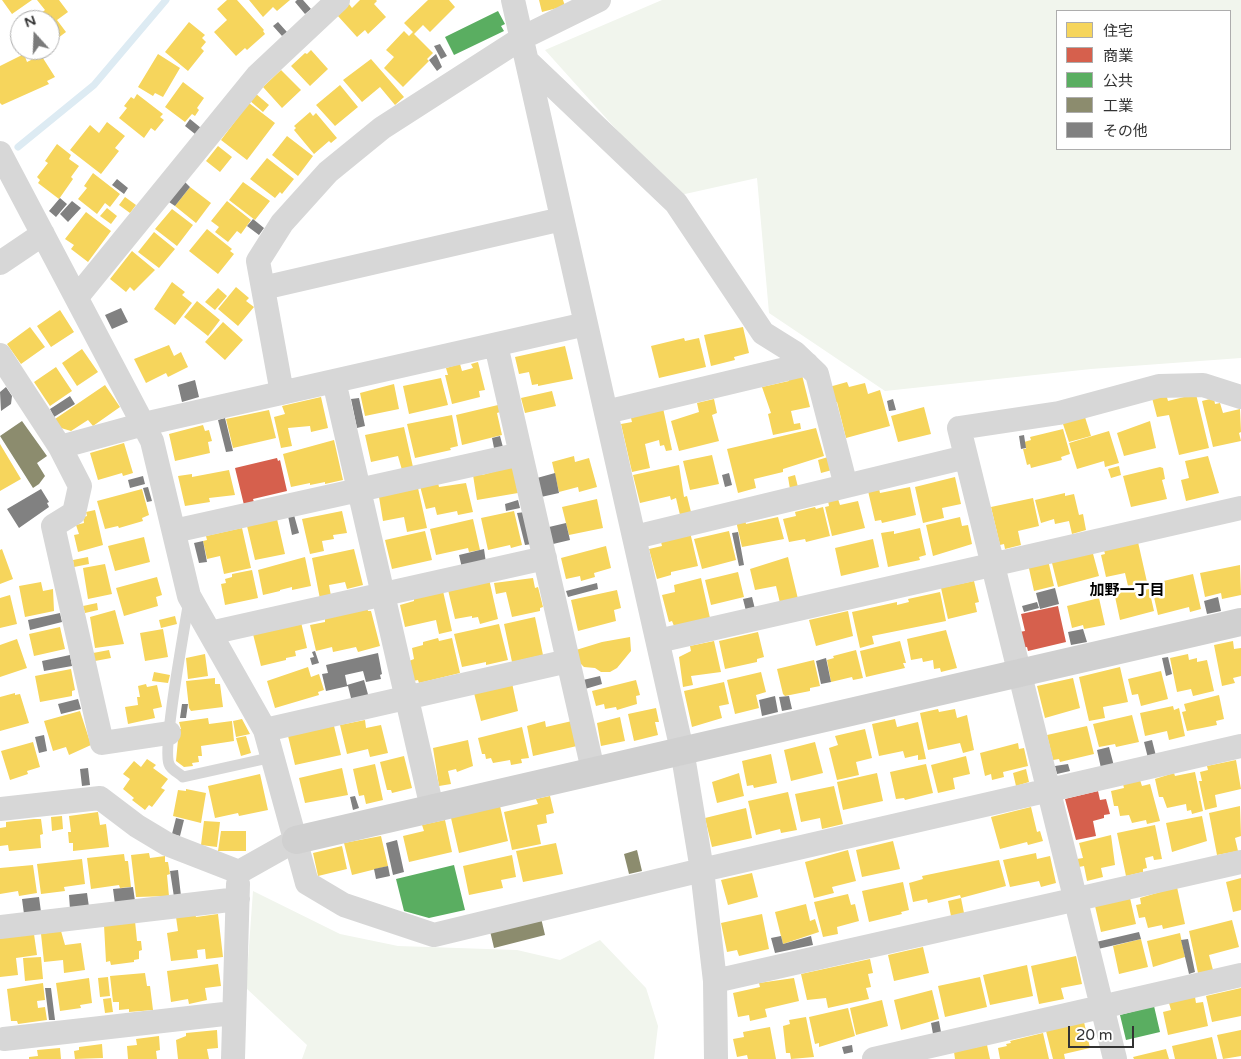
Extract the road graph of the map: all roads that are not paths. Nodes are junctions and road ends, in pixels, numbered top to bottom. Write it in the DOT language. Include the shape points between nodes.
graph roads {
  1 [pos="338,0"];
  2 [pos="513,0"];
  3 [pos="599,0"];
  4 [pos="522,38"];
  5 [pos="527,61"];
  6 [pos="0,153"];
  7 [pos="562,219"];
  8 [pos="43,234"];
  9 [pos="0,263"];
  10 [pos="263,288"];
  11 [pos="77,297"];
  12 [pos="586,324"];
  13 [pos="496,344"];
  14 [pos="0,355"];
  15 [pos="807,364"];
  16 [pos="334,381"];
  17 [pos="282,393"];
  18 [pos="1241,397"];
  19 [pos="606,412"];
  20 [pos="144,424"];
  21 [pos="60,447"];
  22 [pos="521,454"];
  23 [pos="966,456"];
  24 [pos="846,486"];
  25 [pos="360,490"];
  26 [pos="1241,508"];
  27 [pos="174,531"];
  28 [pos="636,537"];
  29 [pos="545,558"];
  30 [pos="993,564"];
  31 [pos="383,594"];
  32 [pos="189,596"];
  33 [pos="1241,622"];
  34 [pos="210,633"];
  35 [pos="658,641"];
  36 [pos="568,661"];
  37 [pos="1018,673"];
  38 [pos="407,698"];
  39 [pos="266,730"];
  40 [pos="169,733"];
  41 [pos="1241,746"];
  42 [pos="682,750"];
  43 [pos="273,757"];
  44 [pos="593,770"];
  45 [pos="1047,791"];
  46 [pos="1,805"];
  47 [pos="432,808"];
  48 [pos="296,840"];
  49 [pos="1241,862"];
  50 [pos="702,870"];
  51 [pos="239,872"];
  52 [pos="238,899"];
  53 [pos="1075,900"];
  54 [pos="0,927"];
  55 [pos="1241,975"];
  56 [pos="715,982"];
  57 [pos="1102,1007"];
  58 [pos="233,1013"];
  59 [pos="4,1043"];
  60 [pos="233,1059"];
  61 [pos="716,1059"];
  62 [pos="874,1059"];
  63 [pos="1114,1059"];
  1 -- 11 [label="street" via="257,76"];
  2 -- 4 [label="street"];
  3 -- 4 [label="street"];
  4 -- 5 [label="street"];
  4 -- 10 [label="street" via="382,128 328,172 282,223 258,261"];
  5 -- 7 [label="street"];
  5 -- 15 [label="street" via="676,203 763,332"];
  6 -- 8 [label="street"];
  7 -- 10 [label="street"];
  7 -- 12 [label="street"];
  8 -- 9 [label="street"];
  8 -- 11 [label="street"];
  10 -- 17 [label="street"];
  11 -- 20 [label="street"];
  12 -- 13 [label="street"];
  12 -- 19 [label="street"];
  13 -- 16 [label="street"];
  13 -- 22 [label="street"];
  14 -- 21 [label="street"];
  15 -- 19 [label="street"];
  15 -- 24 [label="street" via="817,374"];
  16 -- 17 [label="street"];
  16 -- 25 [label="street"];
  17 -- 20 [label="street"];
  18 -- 23 [label="street" via="1203,385 1159,386 1059,413 959,428"];
  19 -- 28 [label="street"];
  20 -- 21 [label="street"];
  20 -- 27 [label="street" via="152,441"];
  21 -- 40 [label="street" via="80,486 74,513 53,526 102,742"];
  22 -- 25 [label="street"];
  22 -- 29 [label="street"];
  23 -- 24 [label="street"];
  23 -- 30 [label="street"];
  24 -- 28 [label="street"];
  25 -- 27 [label="street"];
  25 -- 31 [label="street"];
  26 -- 30 [label="street"];
  27 -- 32 [label="street"];
  28 -- 35 [label="street"];
  29 -- 31 [label="street"];
  29 -- 36 [label="street"];
  30 -- 35 [label="street"];
  30 -- 37 [label="street"];
  31 -- 34 [label="street"];
  31 -- 38 [label="street"];
  32 -- 34 [label="street"];
  32 -- 40 [label="lane"];
  33 -- 37 [label="street"];
  34 -- 39 [label="street"];
  35 -- 42 [label="street"];
  36 -- 38 [label="street"];
  36 -- 44 [label="street"];
  37 -- 42 [label="street"];
  37 -- 45 [label="street"];
  38 -- 39 [label="street"];
  38 -- 47 [label="street"];
  39 -- 43 [label="street"];
  40 -- 43 [label="lane" via="170,766 183,777"];
  41 -- 45 [label="street"];
  42 -- 44 [label="street"];
  42 -- 50 [label="street"];
  43 -- 48 [label="street"];
  44 -- 47 [label="street"];
  45 -- 50 [label="street"];
  45 -- 53 [label="street"];
  46 -- 51 [label="street" via="100,798 166,844"];
  47 -- 48 [label="street"];
  48 -- 50 [label="street" via="307,883 344,906 434,935"];
  48 -- 51 [label="street"];
  49 -- 53 [label="street"];
  50 -- 56 [label="street"];
  51 -- 52 [label="street"];
  52 -- 54 [label="street"];
  52 -- 58 [label="street"];
  53 -- 56 [label="street"];
  53 -- 57 [label="street"];
  55 -- 57 [label="street"];
  56 -- 61 [label="street"];
  57 -- 62 [label="street"];
  57 -- 63 [label="street"];
  58 -- 59 [label="street"];
  58 -- 60 [label="street"];
}
